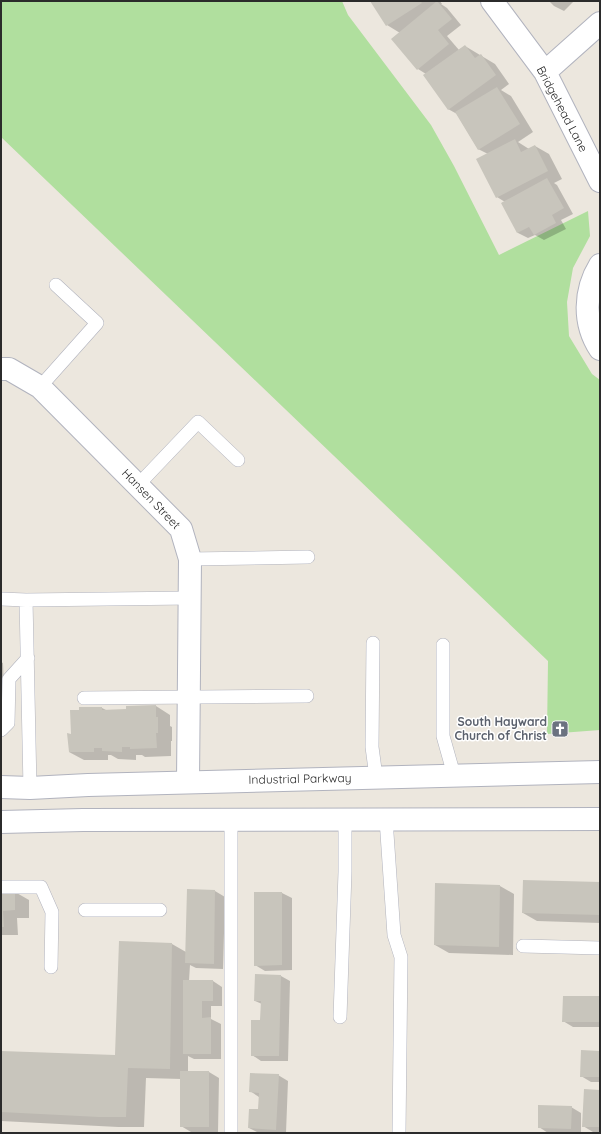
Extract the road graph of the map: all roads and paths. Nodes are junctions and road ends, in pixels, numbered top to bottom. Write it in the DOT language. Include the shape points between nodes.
graph roads {
  1 [pos="492,1"];
  2 [pos="600,22"];
  3 [pos="545,72"];
  4 [pos="600,181"];
  5 [pos="600,264"];
  6 [pos="56,285"];
  7 [pos="600,349"];
  8 [pos="1,369"];
  9 [pos="40,387"];
  10 [pos="238,460"];
  11 [pos="138,485"];
  12 [pos="308,557"];
  13 [pos="190,559"];
  14 [pos="190,598"];
  15 [pos="1,599"];
  16 [pos="26,600"];
  17 [pos="373,643"];
  18 [pos="443,645"];
  19 [pos="28,658"];
  20 [pos="307,696"];
  21 [pos="189,697"];
  22 [pos="84,698"];
  23 [pos="1,730"];
  24 [pos="600,772"];
  25 [pos="454,775"];
  26 [pos="376,777"];
  27 [pos="188,782"];
  28 [pos="1,787"];
  29 [pos="30,788"];
  30 [pos="386,819"];
  31 [pos="600,819"];
  32 [pos="232,820"];
  33 [pos="344,820"];
  34 [pos="1,822"];
  35 [pos="1,888"];
  36 [pos="85,910"];
  37 [pos="160,910"];
  38 [pos="523,946"];
  39 [pos="600,948"];
  40 [pos="51,967"];
  41 [pos="340,1017"];
  42 [pos="231,1133"];
  43 [pos="399,1133"];
  1 -- 3 [label="main road, Bridgehead Lane"];
  2 -- 3 [label="main road"];
  3 -- 4 [label="main road, Bridgehead Lane"];
  5 -- 7 [label="main road" via="589,290 587,311 591,332"];
  6 -- 9 [label="lane" via="96,323"];
  8 -- 9 [label="main road, Hansen Street" via="9,369"];
  9 -- 11 [label="main road, Hansen Street"];
  10 -- 11 [label="lane" via="198,422"];
  11 -- 13 [label="main road, Hansen Street" via="181,529"];
  12 -- 13 [label="lane"];
  13 -- 14 [label="main road, Hansen Street"];
  14 -- 16 [label="lane"];
  14 -- 21 [label="main road, Hansen Street"];
  15 -- 16 [label="lane"];
  16 -- 19 [label="lane"];
  17 -- 26 [label="lane" via="372,747"];
  18 -- 25 [label="lane" via="443,736"];
  19 -- 23 [label="lane" via="8,679 8,723"];
  19 -- 29 [label="lane"];
  20 -- 21 [label="lane"];
  21 -- 22 [label="lane"];
  21 -- 27 [label="main road, Hansen Street"];
  24 -- 25 [label="main road, Industrial Parkway"];
  25 -- 26 [label="main road, Industrial Parkway"];
  26 -- 27 [label="main road, Industrial Parkway"];
  27 -- 29 [label="main road, Industrial Parkway"];
  28 -- 29 [label="main road, Industrial Parkway"];
  30 -- 31 [label="main road"];
  30 -- 33 [label="main road"];
  30 -- 43 [label="lane" via="394,935 401,956"];
  32 -- 33 [label="main road"];
  32 -- 34 [label="main road"];
  32 -- 42 [label="lane"];
  33 -- 41 [label="lane" via="345,872"];
  35 -- 40 [label="lane" via="41,887 52,912"];
  36 -- 37 [label="lane"];
  38 -- 39 [label="lane"];
}
